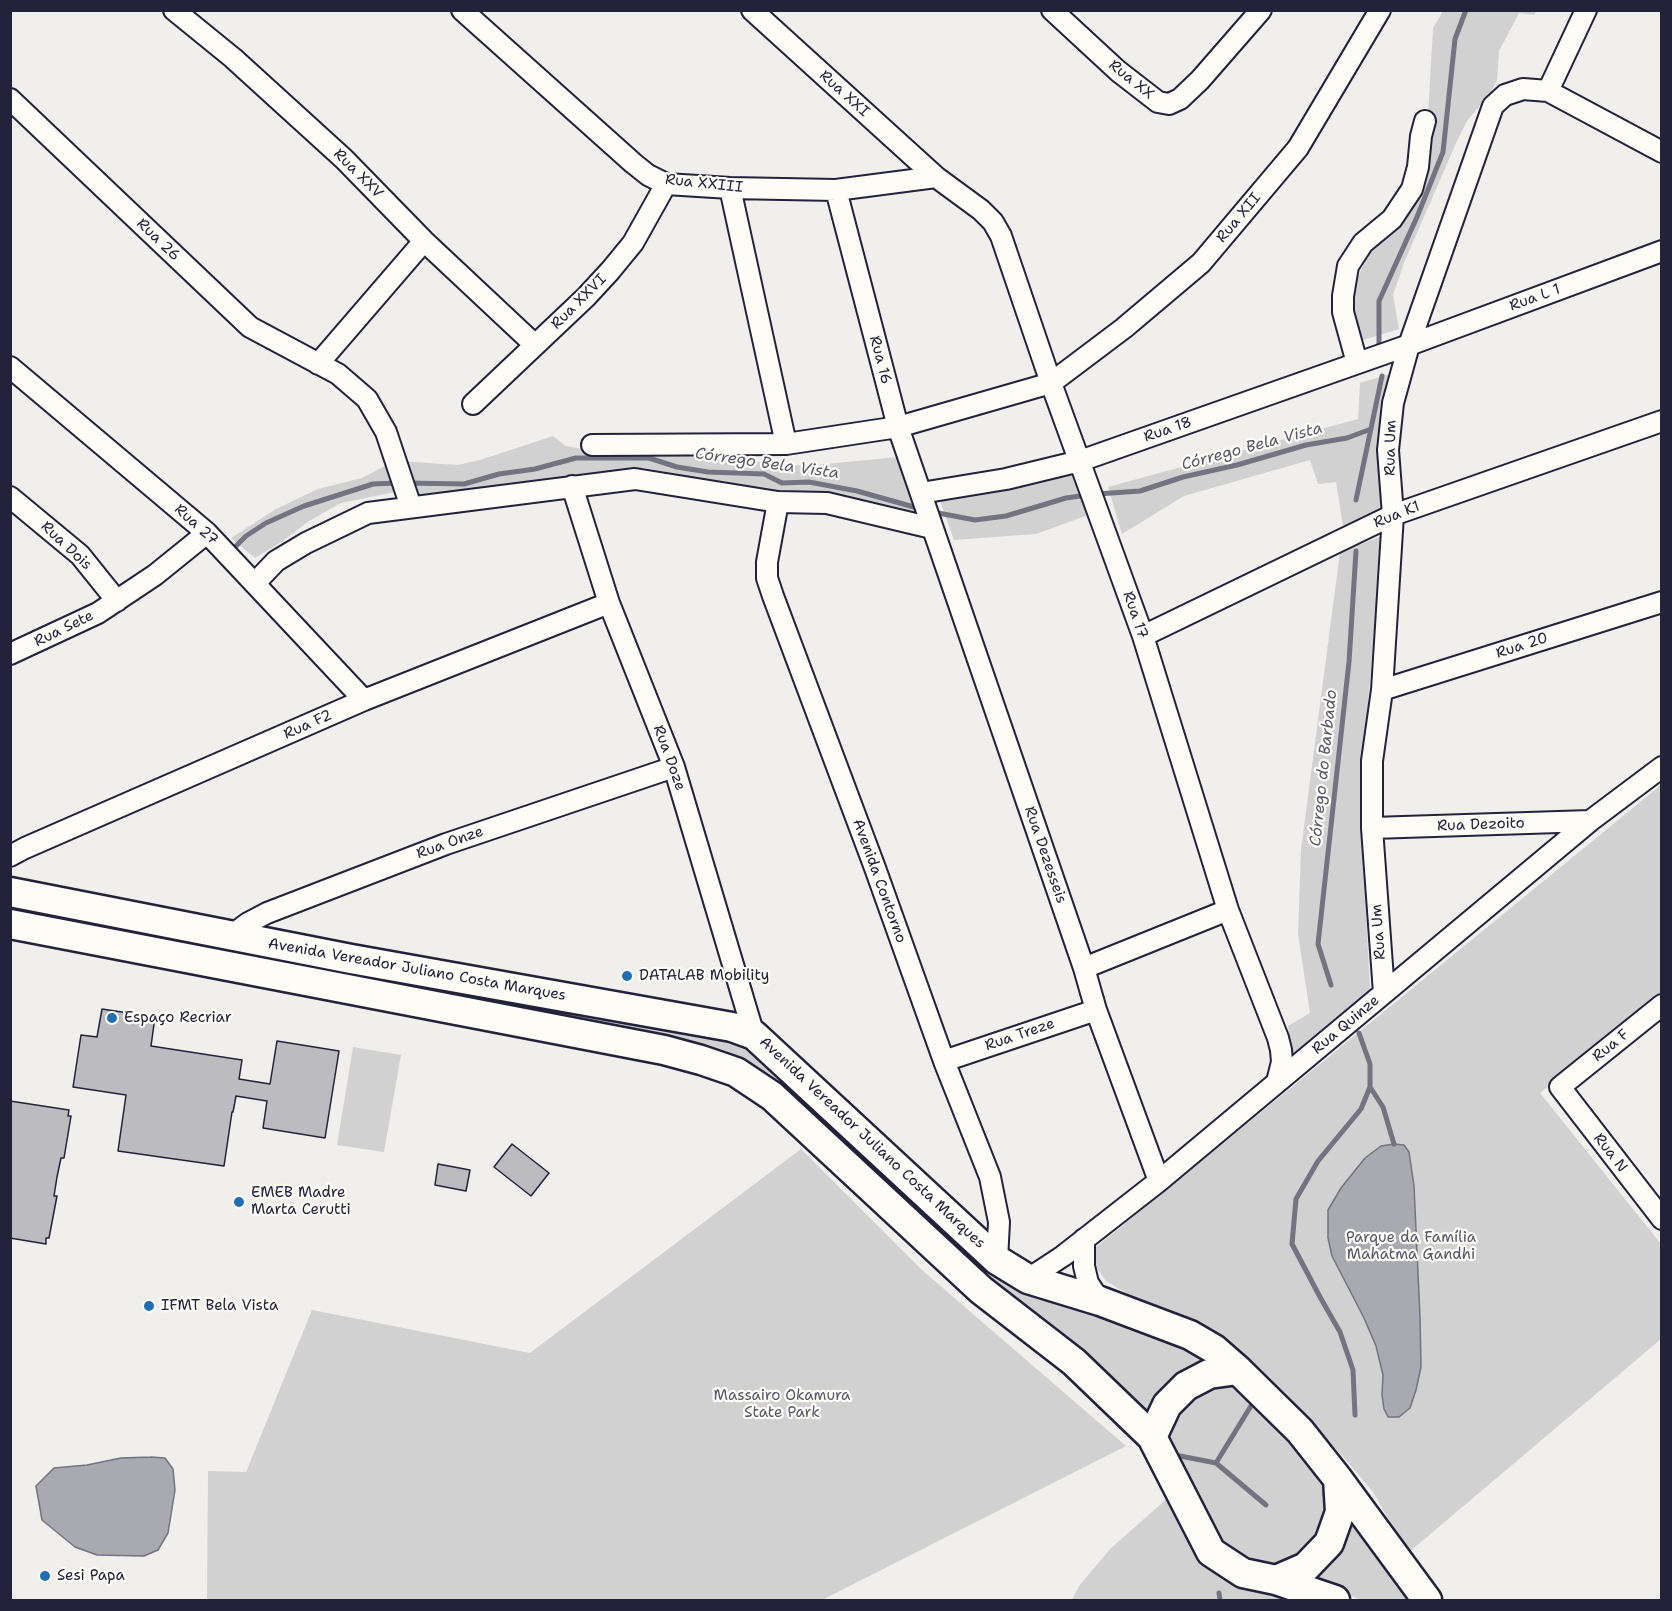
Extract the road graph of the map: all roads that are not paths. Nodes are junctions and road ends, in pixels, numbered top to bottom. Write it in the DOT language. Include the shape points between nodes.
graph roads {
  1 [pos="174,10"];
  2 [pos="462,10"];
  3 [pos="752,10"];
  4 [pos="1052,10"];
  5 [pos="1260,10"];
  6 [pos="1380,10"];
  7 [pos="1586,10"];
  8 [pos="1548,91"];
  9 [pos="10,99"];
  10 [pos="1425,121"];
  11 [pos="1662,152"];
  12 [pos="936,177"];
  13 [pos="666,184"];
  14 [pos="730,188"];
  15 [pos="836,190"];
  16 [pos="424,241"];
  17 [pos="1662,250"];
  18 [pos="535,345"];
  19 [pos="1409,345"];
  20 [pos="1357,363"];
  21 [pos="318,364"];
  22 [pos="10,367"];
  23 [pos="1051,383"];
  24 [pos="473,404"];
  25 [pos="1662,421"];
  26 [pos="898,427"];
  27 [pos="786,444"];
  28 [pos="592,445"];
  29 [pos="1080,461"];
  30 [pos="572,486"];
  31 [pos="922,495"];
  32 [pos="10,497"];
  33 [pos="409,501"];
  34 [pos="778,502"];
  35 [pos="1393,515"];
  36 [pos="931,526"];
  37 [pos="211,537"];
  38 [pos="255,583"];
  39 [pos="117,601"];
  40 [pos="1662,602"];
  41 [pos="609,603"];
  42 [pos="1143,636"];
  43 [pos="10,654"];
  44 [pos="1382,690"];
  45 [pos="364,700"];
  46 [pos="674,767"];
  47 [pos="1662,767"];
  48 [pos="1590,821"];
  49 [pos="1372,828"];
  50 [pos="10,856"];
  51 [pos="10,892"];
  52 [pos="1228,910"];
  53 [pos="10,924"];
  54 [pos="232,935"];
  55 [pos="1084,968"];
  56 [pos="1384,993"];
  57 [pos="1662,1005"];
  58 [pos="1096,1010"];
  59 [pos="754,1035"];
  60 [pos="944,1061"];
  61 [pos="1277,1082"];
  62 [pos="1560,1087"];
  63 [pos="1159,1181"];
  64 [pos="1662,1219"];
  65 [pos="1084,1239"];
  66 [pos="997,1260"];
  67 [pos="1029,1279"];
  68 [pos="1100,1301"];
  69 [pos="1238,1370"];
  70 [pos="1152,1437"];
  71 [pos="1338,1479"];
  72 [pos="1276,1580"];
  73 [pos="1335,1600"];
  74 [pos="1427,1600"];
  1 -- 16 [label="street, Rua XXV" via="344,159"];
  2 -- 13 [label="street, Rua XXIII" via="633,163"];
  3 -- 12 [label="street, Rua XXI"];
  4 -- 5 [label="street, Rua XX" via="1118,71 1158,102 1169,104 1200,80"];
  6 -- 23 [label="street, Rua XII" via="1298,148 1201,263"];
  7 -- 8 [label="street"];
  8 -- 11 [label="street, Rua Um"];
  8 -- 19 [label="street, Rua Um" via="1523,89 1505,95 1493,106"];
  9 -- 21 [label="street, Rua 26" via="250,327"];
  10 -- 20 [label="street" via="1412,189 1392,219 1363,243 1348,266 1343,312"];
  12 -- 15 [label="street, Rua XXIII"];
  12 -- 23 [label="street, Rua 17" via="981,210 1001,236"];
  13 -- 14 [label="street, Rua XXIII"];
  13 -- 18 [label="street, Rua XXVI" via="633,243"];
  14 -- 15 [label="street, Rua XXIII"];
  14 -- 27 [label="street"];
  15 -- 26 [label="street, Rua 16"];
  16 -- 18 [label="street, Rua XXV"];
  16 -- 21 [label="street"];
  17 -- 19 [label="street, Rua L 1"];
  18 -- 24 [label="street, Rua XXVI"];
  19 -- 20 [label="street, Rua 18"];
  19 -- 35 [label="street, Rua Um" via="1393,403 1388,450"];
  20 -- 29 [label="street, Rua 18"];
  21 -- 33 [label="street, Rua 26" via="338,374 367,399 386,432"];
  22 -- 37 [label="street, Rua 27"];
  23 -- 26 [label="street"];
  23 -- 29 [label="street, Rua 17"];
  25 -- 35 [label="street, Rua K1"];
  26 -- 27 [label="street"];
  26 -- 31 [label="street, Rua 16"];
  27 -- 28 [label="street"];
  29 -- 31 [label="street, Rua 18"];
  29 -- 42 [label="street, Rua 17"];
  30 -- 33 [label="street"];
  30 -- 34 [label="street" via="635,479"];
  30 -- 41 [label="street, Rua Doze"];
  31 -- 36 [label="street, Rua 16"];
  32 -- 39 [label="street, Rua Dois" via="80,555"];
  33 -- 38 [label="street" via="368,513 306,543 276,561"];
  34 -- 36 [label="street" via="828,503"];
  34 -- 60 [label="street, Avenida Contorno" via="767,578"];
  35 -- 42 [label="street, Rua K1"];
  35 -- 44 [label="street, Rua Um"];
  36 -- 55 [label="street, Rua Dezesseis"];
  37 -- 38 [label="street, Rua 27"];
  37 -- 39 [label="street, Rua Sete"];
  38 -- 45 [label="street, Rua 27"];
  39 -- 43 [label="street, Rua Sete"];
  40 -- 44 [label="street, Rua 20"];
  41 -- 45 [label="street, Rua F2"];
  41 -- 46 [label="street, Rua Doze"];
  42 -- 52 [label="street, Rua 17"];
  44 -- 49 [label="street, Rua Um" via="1372,761"];
  45 -- 50 [label="street, Rua F2"];
  46 -- 54 [label="street, Rua Onze" via="392,864 267,913"];
  46 -- 59 [label="street, Rua Doze"];
  47 -- 48 [label="street, Rua Quinze"];
  48 -- 49 [label="street, Rua Dezoito"];
  48 -- 56 [label="street, Rua Quinze"];
  49 -- 56 [label="street, Rua Um"];
  51 -- 54 [label="main road, Avenida Vereador Juliano Costa Marques"];
  52 -- 55 [label="street"];
  52 -- 61 [label="street, Rua 17" via="1278,1038 1282,1062"];
  53 -- 70 [label="main road, Avenida Vereador Juliano Costa Marques" via="664,1050 736,1072 772,1096 981,1290 1074,1362"];
  54 -- 59 [label="main road, Avenida Vereador Juliano Costa Marques" via="732,1027"];
  55 -- 58 [label="street, Rua Dezesseis"];
  56 -- 61 [label="street, Rua Quinze"];
  57 -- 62 [label="street, Rua F"];
  58 -- 60 [label="street, Rua Treze"];
  58 -- 63 [label="street, Rua Dezesseis"];
  59 -- 66 [label="main road, Avenida Vereador Juliano Costa Marques"];
  60 -- 66 [label="street, Avenida Contorno" via="990,1177 999,1222"];
  61 -- 63 [label="street, Rua Quinze"];
  62 -- 64 [label="street, Rua N"];
  63 -- 65 [label="street, Rua Quinze"];
  65 -- 67 [label="street, Rua Quinze"];
  65 -- 68 [label="street" via="1088,1283"];
  66 -- 67 [label="main road, Avenida Vereador Juliano Costa Marques"];
  67 -- 68 [label="main road, Avenida Vereador Juliano Costa Marques"];
  68 -- 69 [label="main road, Avenida Vereador Juliano Costa Marques" via="1190,1335"];
  69 -- 70 [label="main road" via="1209,1374 1186,1386 1167,1405"];
  69 -- 71 [label="main road, Avenida Vereador Juliano Costa Marques" via="1300,1431"];
  70 -- 72 [label="main road" via="1211,1552 1243,1573"];
  71 -- 72 [label="main road" via="1340,1512 1329,1543 1306,1567"];
  71 -- 74 [label="main road, Avenida Vereador Juliano Costa Marques"];
  72 -- 73 [label="main road"];
}
